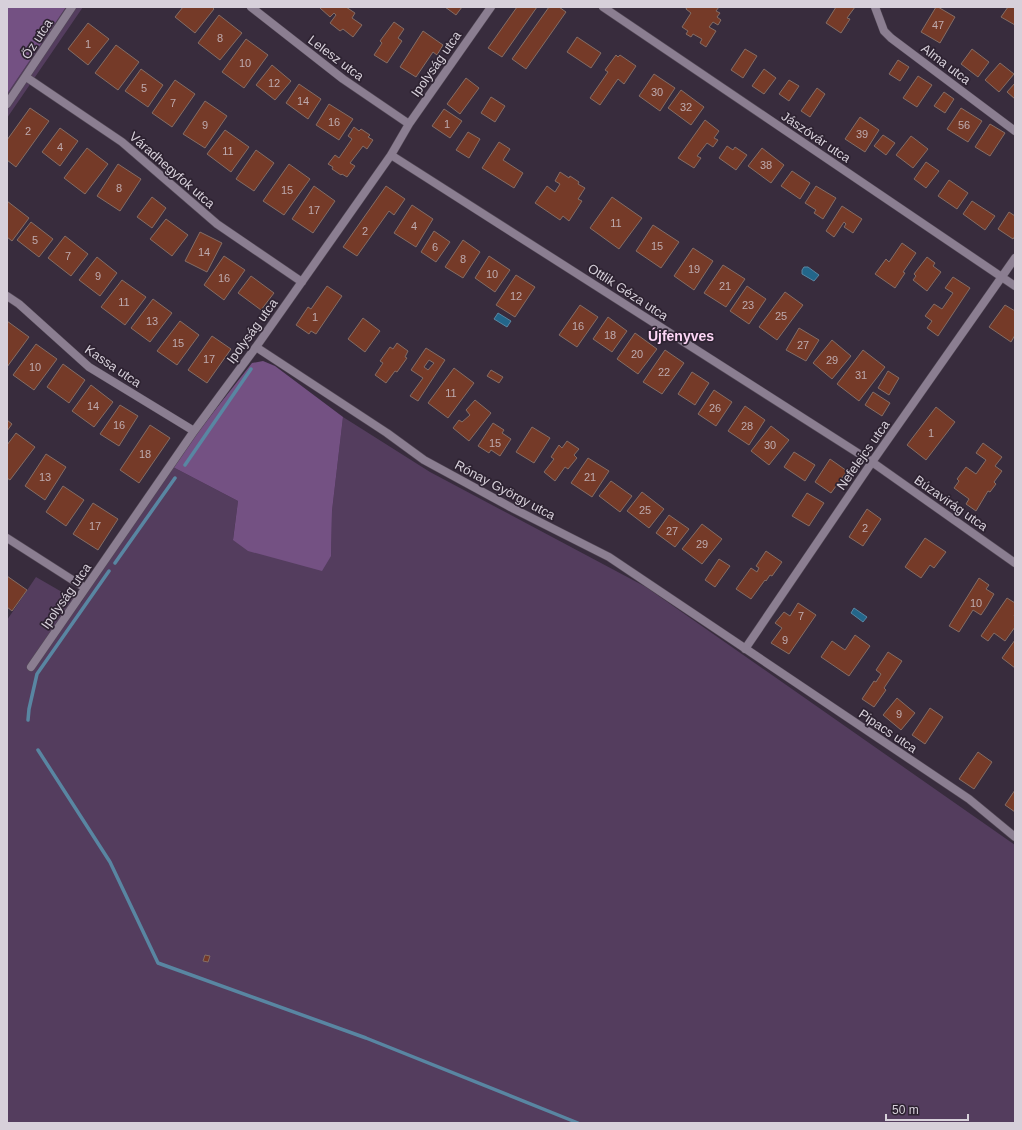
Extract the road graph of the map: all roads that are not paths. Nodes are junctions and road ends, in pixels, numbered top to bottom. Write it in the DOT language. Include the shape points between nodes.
graph roads {
  1 [pos="72,7"];
  2 [pos="251,7"];
  3 [pos="490,7"];
  4 [pos="603,7"];
  5 [pos="875,7"];
  6 [pos="26,77"];
  7 [pos="7,104"];
  8 [pos="409,124"];
  9 [pos="1015,131"];
  10 [pos="391,155"];
  11 [pos="1015,258"];
  12 [pos="1002,277"];
  13 [pos="302,282"];
  14 [pos="1015,286"];
  15 [pos="7,296"];
  16 [pos="256,347"];
  17 [pos="194,431"];
  18 [pos="872,462"];
  19 [pos="7,538"];
  20 [pos="1015,563"];
  21 [pos="86,588"];
  22 [pos="745,649"];
  23 [pos="31,667"];
  24 [pos="1015,837"];
  1 -- 6 [label="street, Őz utca"];
  2 -- 8 [label="street, Lelesz utca" via="342,79"];
  3 -- 8 [label="street, Ipolyság utca"];
  4 -- 12 [label="street, Jászóvár utca"];
  5 -- 9 [label="street, Alma utca" via="884,30 891,38"];
  6 -- 7 [label="street, Őz utca"];
  6 -- 13 [label="street, Váradhegyfok utca" via="122,142 217,224"];
  8 -- 10 [label="street, Ipolyság utca"];
  10 -- 13 [label="street, Ipolyság utca"];
  10 -- 18 [label="street, Ottlik Géza utca"];
  11 -- 12 [label="street, Nefelejcs utca"];
  12 -- 14 [label="street, Jászóvár utca"];
  12 -- 18 [label="street, Nefelejcs utca"];
  13 -- 16 [label="street, Ipolyság utca"];
  15 -- 17 [label="street, Kassa utca" via="89,367"];
  16 -- 17 [label="street, Ipolyság utca"];
  16 -- 22 [label="street, Rónay György utca" via="424,460 609,557"];
  17 -- 21 [label="street, Ipolyság utca"];
  18 -- 20 [label="street, Búzavirág utca"];
  18 -- 22 [label="street, Nefelejcs utca"];
  19 -- 21 [label="street"];
  21 -- 23 [label="street, Ipolyság utca"];
  22 -- 24 [label="street, Pipacs utca" via="969,800"];
}
